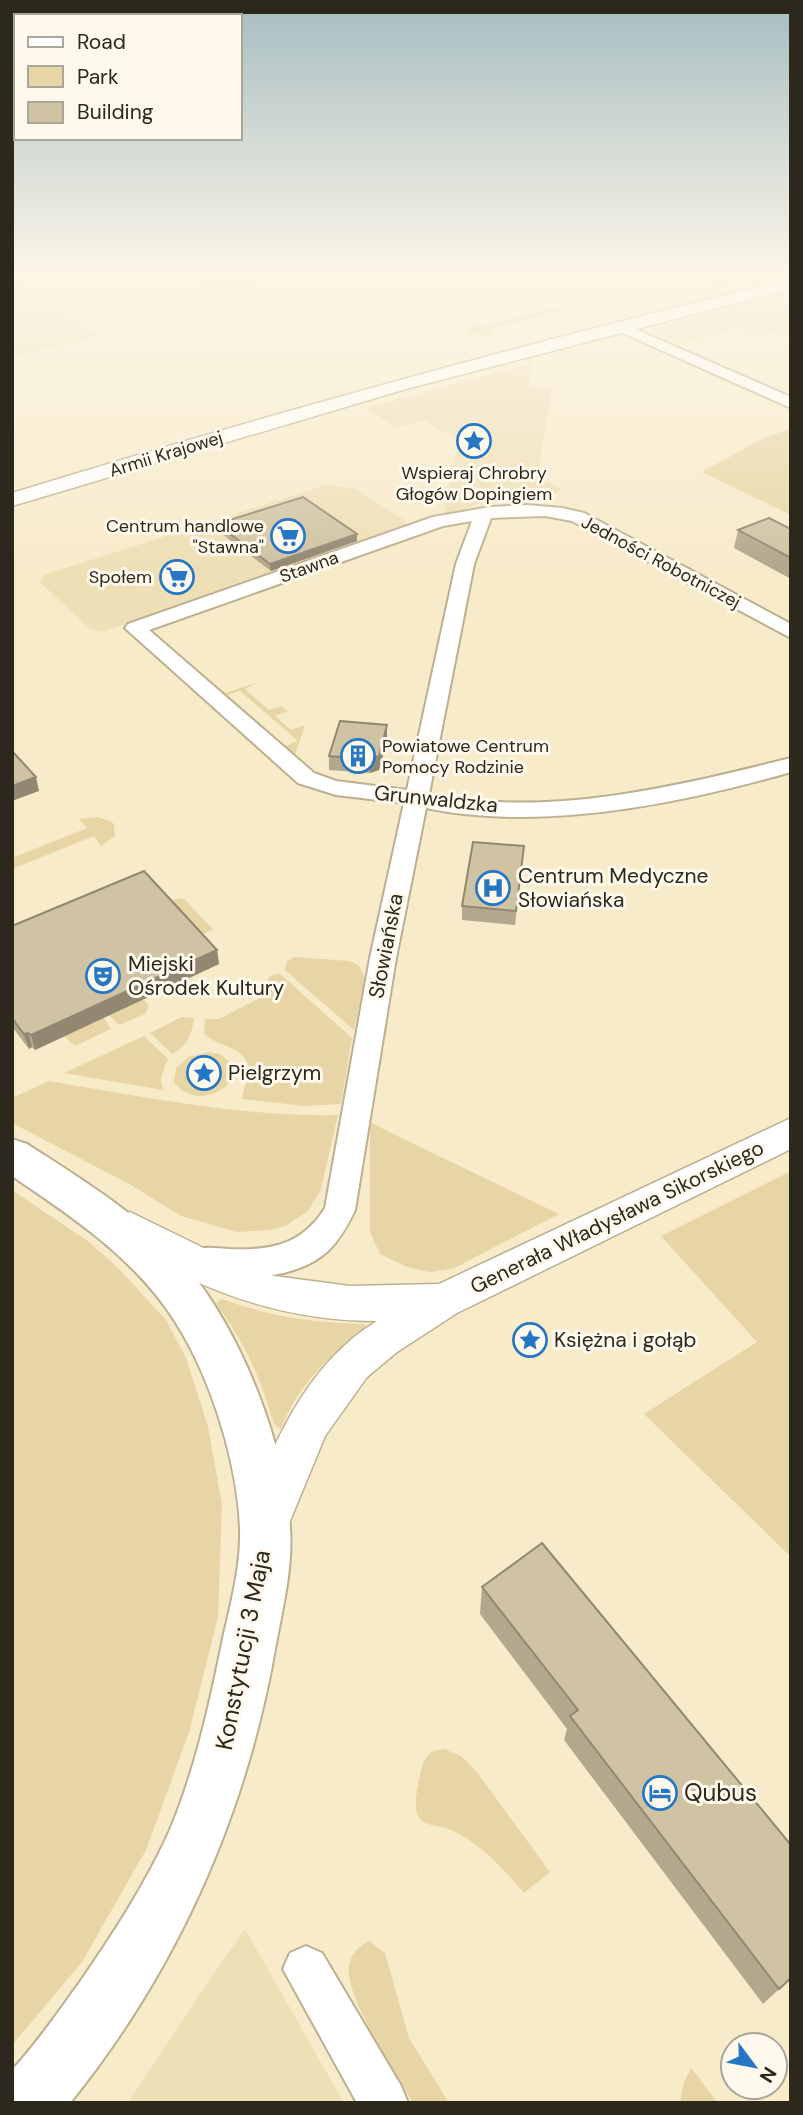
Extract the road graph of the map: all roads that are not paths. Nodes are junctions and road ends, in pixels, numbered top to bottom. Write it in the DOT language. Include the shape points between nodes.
graph roads {
  1 [pos="458,372"];
  2 [pos="721,372"];
  3 [pos="791,389"];
  4 [pos="773,395"];
  5 [pos="791,403"];
  6 [pos="12,500"];
  7 [pos="484,514"];
  8 [pos="135,628"];
  9 [pos="791,632"];
  10 [pos="791,765"];
  11 [pos="416,800"];
  12 [pos="791,1132"];
  13 [pos="12,1155"];
  14 [pos="92,1207"];
  15 [pos="188,1259"];
  16 [pos="443,1301"];
  17 [pos="265,1529"];
  18 [pos="306,1969"];
  19 [pos="32,2098"];
  20 [pos="384,2103"];
  1 -- 6 [label="street, Armii Krajowej"];
  2 -- 4 [label="street"];
  3 -- 4 [label="street"];
  4 -- 5 [label="street"];
  7 -- 8 [label="street, Stawna" via="425,525"];
  7 -- 9 [label="street, Jedności Robotniczej" via="541,511 578,517"];
  7 -- 11 [label="street, Słowiańska" via="465,564"];
  8 -- 11 [label="street, Grunwaldzka" via="306,778 330,788"];
  10 -- 11 [label="street, Grunwaldzka" via="702,789 640,799 486,807"];
  11 -- 15 [label="street, Słowiańska" via="383,958 340,1210 332,1227 294,1257 262,1264"];
  12 -- 16 [label="street, Generała Władysława Sikorskiego"];
  13 -- 14 [label="main road, Konstytucji 3 Maja"];
  14 -- 15 [label="street, Generała Władysława Sikorskiego"];
  14 -- 17 [label="main road, Konstytucji 3 Maja" via="141,1247 193,1312 223,1370 243,1429"];
  15 -- 16 [label="street, Generała Władysława Sikorskiego" via="295,1298 364,1305"];
  16 -- 17 [label="street, Generała Władysława Sikorskiego" via="352,1364 309,1422"];
  17 -- 19 [label="main road, Konstytucji 3 Maja" via="256,1609 237,1704 197,1833 125,1971"];
  18 -- 20 [label="street"];
}
